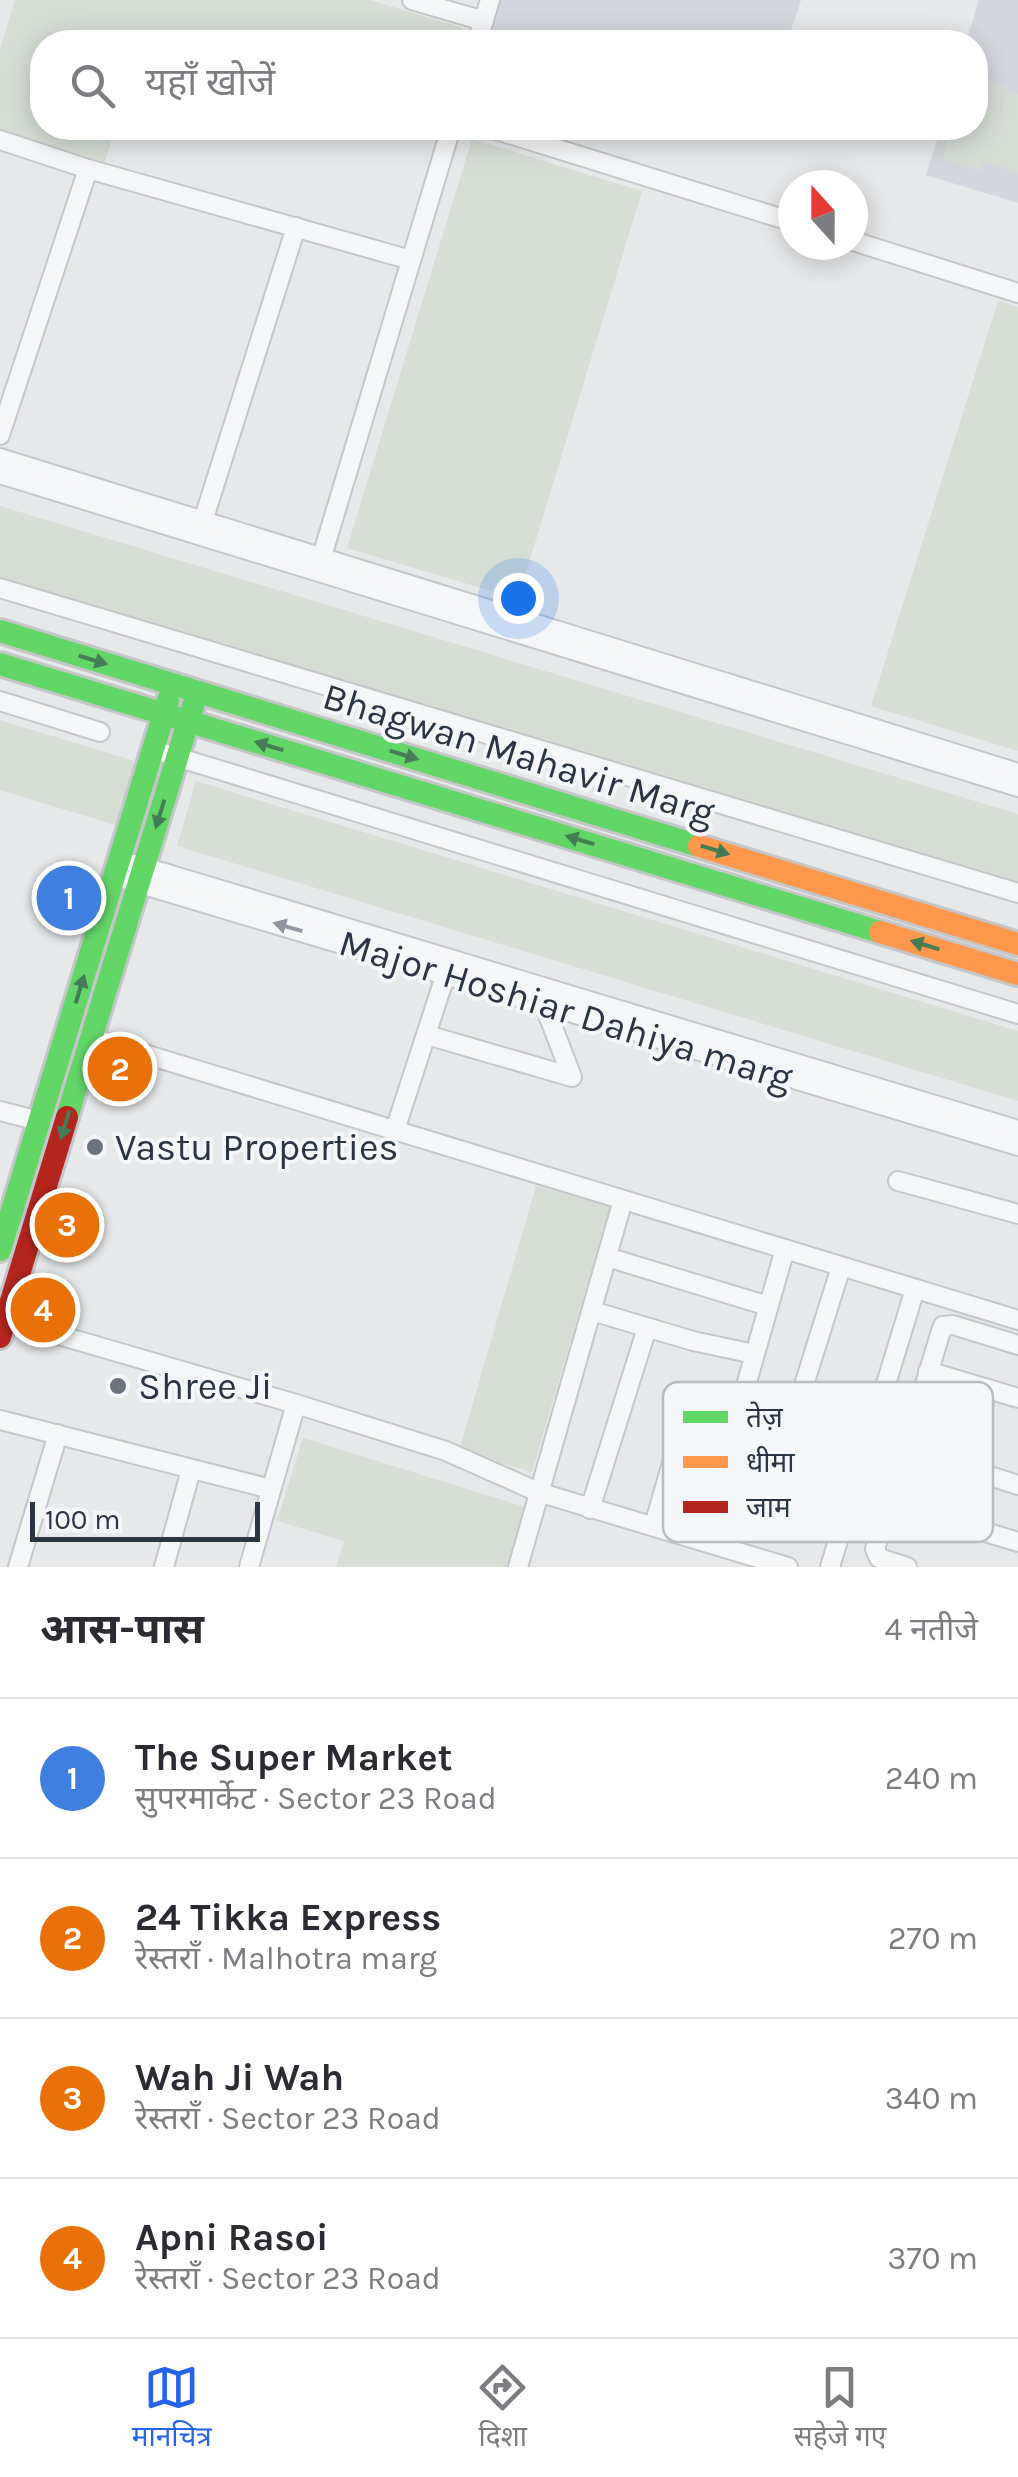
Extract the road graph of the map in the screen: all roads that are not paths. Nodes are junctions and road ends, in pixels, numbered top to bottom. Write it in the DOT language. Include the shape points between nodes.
graph roads {
  1 [pos="412,0"];
  2 [pos="490,0"];
  3 [pos="484,20"];
  4 [pos="481,30"];
  5 [pos="0,140"];
  6 [pos="448,140"];
  7 [pos="529,140"];
  8 [pos="88,169"];
  9 [pos="778,217"];
  10 [pos="296,228"];
  11 [pos="868,246"];
  12 [pos="411,260"];
  13 [pos="1018,292"];
  14 [pos="0,434"];
  15 [pos="0,458"];
  16 [pos="0,474"];
  17 [pos="204,521"];
  18 [pos="320,564"];
  19 [pos="0,588"];
  20 [pos="0,631"];
  21 [pos="0,664"];
  22 [pos="173,684"];
  23 [pos="197,692"];
  24 [pos="0,701"];
  25 [pos="164,714"];
  26 [pos="188,721"];
  27 [pos="100,732"];
  28 [pos="153,750"];
  29 [pos="177,757"];
  30 [pos="1018,772"];
  31 [pos="1018,787"];
  32 [pos="117,868"];
  33 [pos="141,875"];
  34 [pos="1018,893"];
  35 [pos="1018,944"];
  36 [pos="448,965"];
  37 [pos="1017,968"];
  38 [pos="543,1002"];
  39 [pos="1018,1014"];
  40 [pos="427,1035"];
  41 [pos="92,1038"];
  42 [pos="0,1111"];
  43 [pos="39,1121"];
  44 [pos="395,1130"];
  45 [pos="1018,1130"];
  46 [pos="1018,1146"];
  47 [pos="898,1181"];
  48 [pos="623,1200"];
  49 [pos="1018,1214"];
  50 [pos="785,1249"];
  51 [pos="0,1250"];
  52 [pos="607,1257"];
  53 [pos="841,1267"];
  54 [pos="915,1289"];
  55 [pos="768,1306"];
  56 [pos="592,1311"];
  57 [pos="1018,1320"];
  58 [pos="2,1325"];
  59 [pos="647,1328"];
  60 [pos="1018,1344"];
  61 [pos="754,1354"];
  62 [pos="928,1371"];
  63 [pos="747,1382"];
  64 [pos="805,1382"];
  65 [pos="887,1382"];
  66 [pos="925,1382"];
  67 [pos="965,1382"];
  68 [pos="993,1390"];
  69 [pos="1018,1398"];
  70 [pos="296,1404"];
  71 [pos="0,1420"];
  72 [pos="58,1434"];
  73 [pos="192,1470"];
  74 [pos="993,1477"];
  75 [pos="1018,1485"];
  76 [pos="271,1490"];
  77 [pos="538,1492"];
  78 [pos="663,1493"];
  79 [pos="590,1509"];
  80 [pos="654,1525"];
  81 [pos="663,1528"];
  82 [pos="993,1534"];
  83 [pos="708,1542"];
  84 [pos="838,1542"];
  85 [pos="878,1542"];
  86 [pos="1018,1542"];
  87 [pos="18,1567"];
  88 [pos="164,1567"];
  89 [pos="249,1567"];
  90 [pos="518,1567"];
  91 [pos="788,1567"];
  92 [pos="830,1567"];
  93 [pos="908,1567"];
  1 -- 3 [label="street"];
  2 -- 3 [label="street"];
  3 -- 4 [label="street"];
  5 -- 8 [label="street"];
  6 -- 12 [label="street"];
  7 -- 9 [label="street"];
  8 -- 10 [label="street"];
  8 -- 14 [label="street"];
  10 -- 12 [label="street"];
  10 -- 17 [label="street"];
  11 -- 13 [label="street"];
  12 -- 18 [label="street"];
  15 -- 17 [label="street"];
  16 -- 18 [label="street"];
  17 -- 18 [label="street"];
  18 -- 30 [label="street"];
  18 -- 31 [label="street"];
  19 -- 34 [label="street"];
  20 -- 22 [label="main road, Bhagwan Mahavir Marg, one-way"];
  21 -- 25 [label="main road"];
  22 -- 23 [label="main road, Bhagwan Mahavir Marg"];
  22 -- 25 [label="main road"];
  23 -- 26 [label="main road"];
  23 -- 35 [label="main road, Bhagwan Mahavir Marg, one-way"];
  24 -- 27 [label="street"];
  25 -- 26 [label="main road, Bhagwan Mahavir Marg"];
  25 -- 28 [label="main road"];
  26 -- 29 [label="main road"];
  37 -- 26 [label="main road, Bhagwan Mahavir Marg, one-way"];
  28 -- 29 [label="street"];
  28 -- 32 [label="main road"];
  29 -- 33 [label="main road, one-way"];
  29 -- 39 [label="street"];
  32 -- 33 [label="street, Major Hoshiar Dahiya marg"];
  43 -- 32 [label="main road, one-way"];
  33 -- 36 [label="street, Major Hoshiar Dahiya marg"];
  33 -- 41 [label="main road"];
  36 -- 38 [label="street, Major Hoshiar Dahiya marg"];
  36 -- 40 [label="street"];
  36 -- 45 [label="street, Major Hoshiar Dahiya marg"];
  38 -- 40 [label="street" via="572,1078"];
  38 -- 46 [label="street, Major Hoshiar Dahiya marg"];
  40 -- 44 [label="street"];
  41 -- 44 [label="street"];
  41 -- 58 [label="main road, one-way"];
  42 -- 43 [label="street"];
  43 -- 51 [label="main road"];
  44 -- 48 [label="street"];
  47 -- 49 [label="street"];
  48 -- 50 [label="street"];
  48 -- 52 [label="street"];
  50 -- 53 [label="street"];
  50 -- 55 [label="street"];
  52 -- 55 [label="street"];
  52 -- 56 [label="street"];
  53 -- 54 [label="street"];
  53 -- 64 [label="street"];
  54 -- 57 [label="street"];
  54 -- 65 [label="street"];
  55 -- 61 [label="street"];
  56 -- 59 [label="street"];
  56 -- 77 [label="street"];
  58 -- 70 [label="street"];
  59 -- 61 [label="street"];
  59 -- 79 [label="street"];
  60 -- 62 [label="street" via="948,1324"];
  61 -- 63 [label="street"];
  62 -- 66 [label="street"];
  62 -- 67 [label="street"];
  68 -- 69 [label="street"];
  70 -- 76 [label="street"];
  70 -- 77 [label="street" via="446,1451"];
  71 -- 72 [label="street"];
  72 -- 73 [label="street"];
  72 -- 87 [label="street"];
  73 -- 76 [label="street"];
  73 -- 88 [label="street"];
  74 -- 75 [label="street"];
  76 -- 89 [label="street"];
  77 -- 79 [label="street"];
  77 -- 90 [label="street"];
  78 -- 80 [label="street"];
  79 -- 80 [label="street"];
  80 -- 81 [label="street"];
  82 -- 86 [label="street"];
  83 -- 91 [label="street"];
  84 -- 92 [label="street"];
  85 -- 93 [label="street" via="875,1554"];
}
